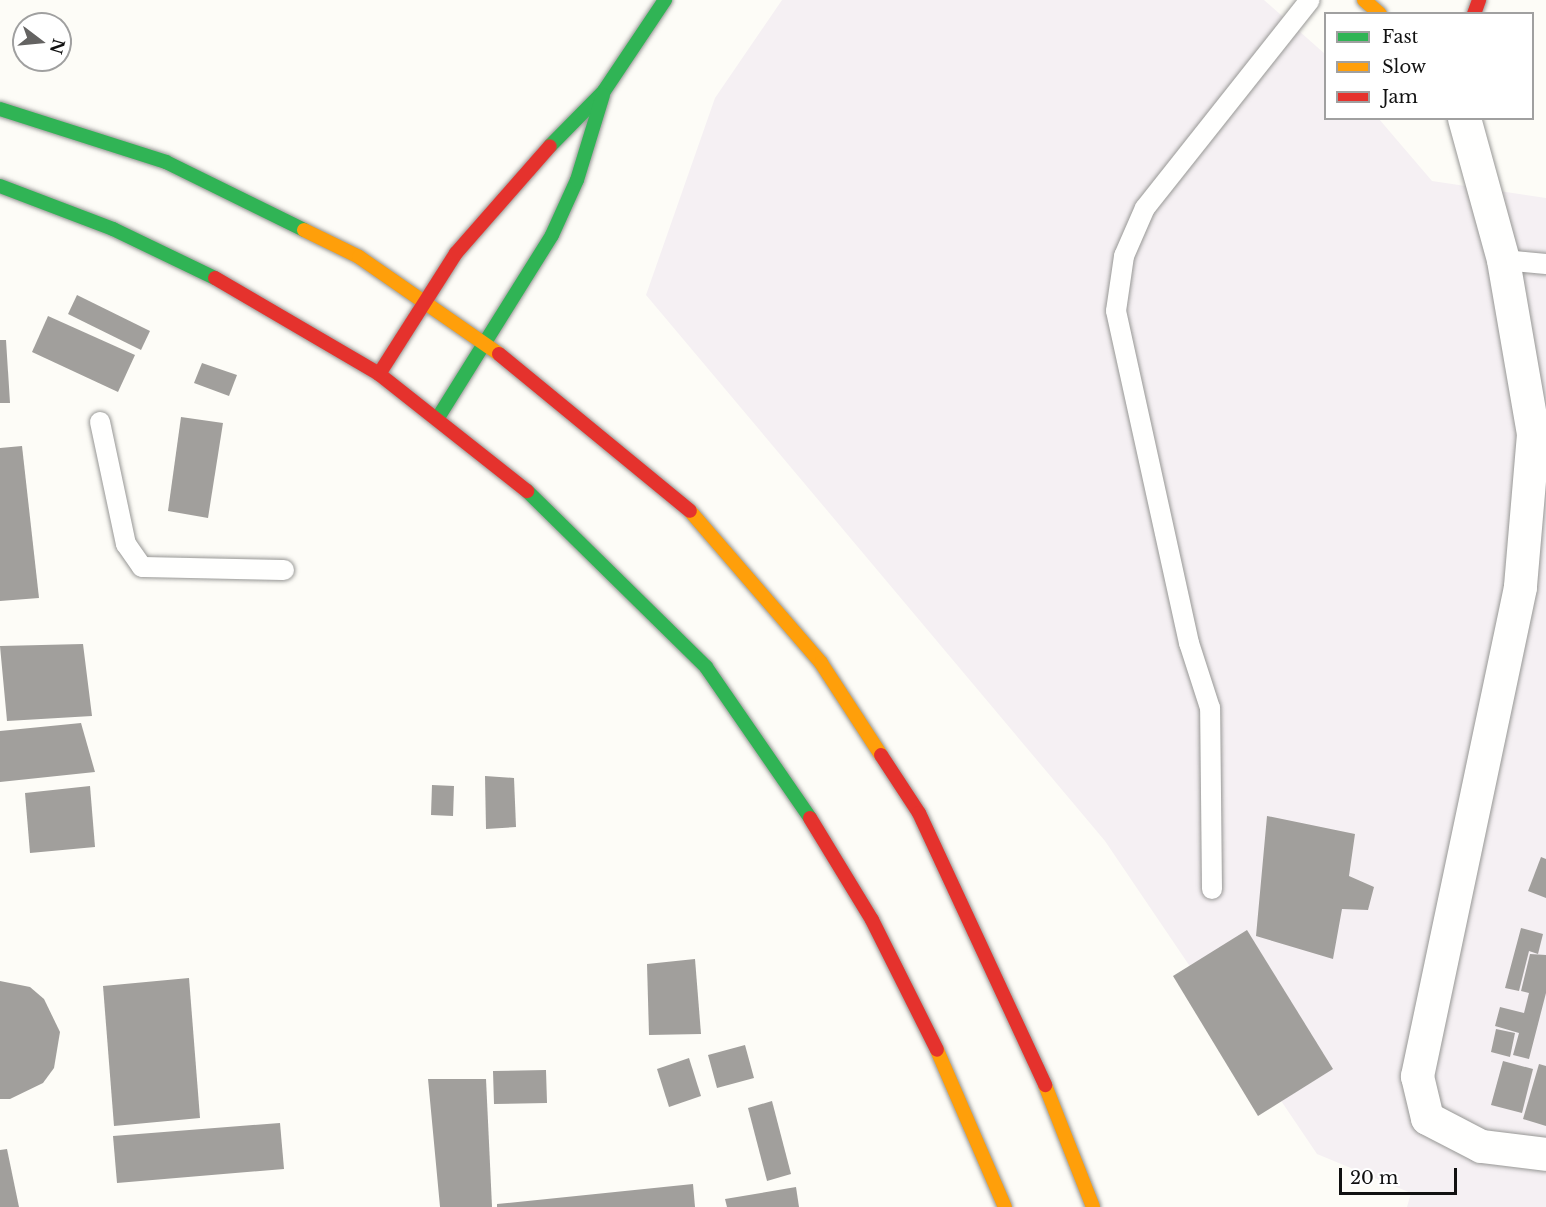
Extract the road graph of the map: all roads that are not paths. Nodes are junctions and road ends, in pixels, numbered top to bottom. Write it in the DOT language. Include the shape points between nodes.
graph roads {
  1 [pos="665,0"];
  2 [pos="1310,0"];
  3 [pos="1364,0"];
  4 [pos="1378,12"];
  5 [pos="604,91"];
  6 [pos="0,109"];
  7 [pos="1465,120"];
  8 [pos="0,186"];
  9 [pos="1503,260"];
  10 [pos="1546,264"];
  11 [pos="426,300"];
  12 [pos="487,345"];
  13 [pos="379,374"];
  14 [pos="439,416"];
  15 [pos="100,422"];
  16 [pos="284,570"];
  17 [pos="1212,889"];
  18 [pos="1546,1154"];
  19 [pos="1005,1207"];
  20 [pos="1093,1207"];
  1 -- 5 [label="main road"];
  2 -- 17 [label="lane" via="1145,208 1124,256 1116,311 1189,643 1210,708"];
  3 -- 4 [label="main road"];
  5 -- 11 [label="main road" via="500,197"];
  5 -- 12 [label="main road" via="569,199"];
  6 -- 11 [label="main road" via="166,162 251,200 359,256"];
  7 -- 9 [label="street"];
  8 -- 13 [label="main road" via="113,229 256,298"];
  9 -- 10 [label="lane"];
  9 -- 18 [label="street" via="1533,434 1520,587 1417,1076 1427,1118 1480,1146"];
  11 -- 12 [label="main road"];
  11 -- 13 [label="main road"];
  12 -- 14 [label="main road"];
  12 -- 20 [label="main road" via="598,428 696,516 821,663 919,813 1019,1020"];
  13 -- 14 [label="main road"];
  14 -- 19 [label="main road" via="607,565 706,667 792,788 872,920 955,1086"];
  15 -- 16 [label="lane" via="126,544 142,567"];
}
